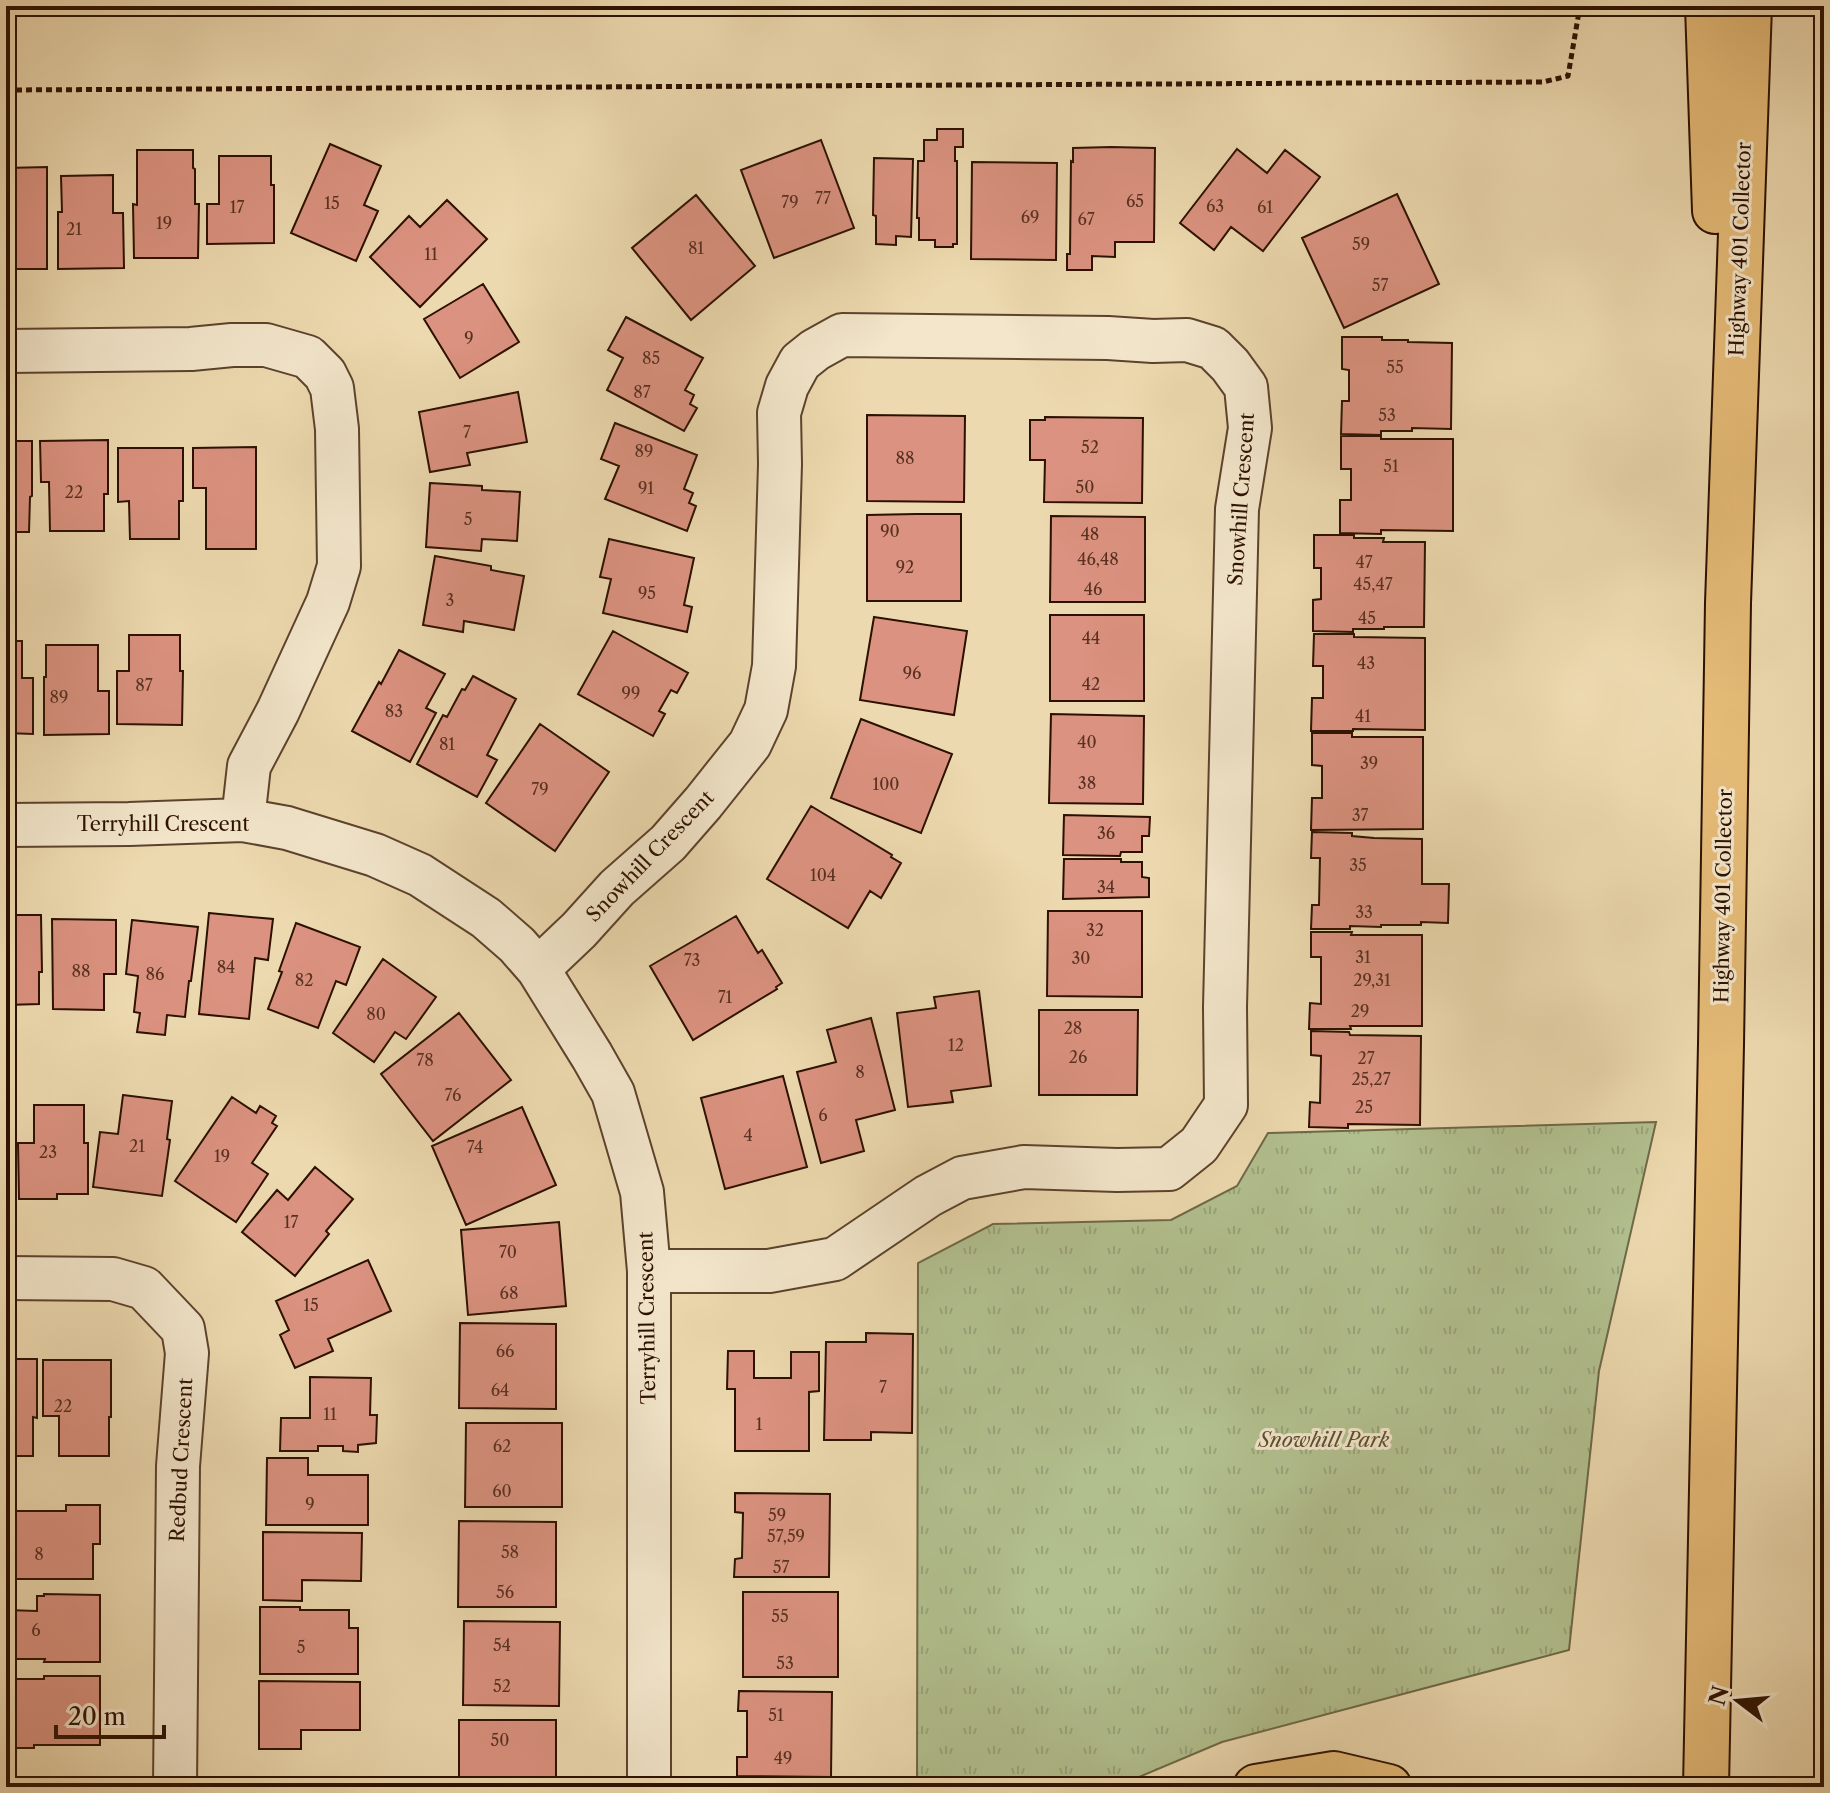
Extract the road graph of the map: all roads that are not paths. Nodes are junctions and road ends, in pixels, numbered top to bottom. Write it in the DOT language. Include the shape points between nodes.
graph roads {
  1 [pos="1708,6"];
  2 [pos="1749,6"];
  3 [pos="6,351"];
  4 [pos="1728,603"];
  5 [pos="243,820"];
  6 [pos="6,825"];
  7 [pos="538,969"];
  8 [pos="649,1271"];
  9 [pos="6,1278"];
  10 [pos="175,1787"];
  11 [pos="649,1787"];
  12 [pos="1256,1787"];
  13 [pos="1389,1787"];
  14 [pos="1706,1787"];
  1 -- 4 [label="highway"];
  2 -- 4 [label="highway, Highway 401 Collector"];
  3 -- 5 [label="street" via="266,345 308,357 325,374 337,429 339,566 328,602 249,766"];
  4 -- 14 [label="highway, Highway 401 Collector"];
  5 -- 6 [label="street, Terryhill Crescent"];
  5 -- 7 [label="street, Terryhill Crescent" via="338,843 420,875 486,918"];
  7 -- 8 [label="street, Terryhill Crescent" via="613,1093 642,1192"];
  7 -- 8 [label="street, Snowhill Crescent" via="668,843 750,744 766,710 774,666 779,413 800,362 842,335 1187,340 1213,348 1230,365 1246,387 1250,428 1237,509 1226,1105 1199,1145 1169,1169 1024,1167 962,1178 835,1259 769,1271"];
  8 -- 11 [label="street, Terryhill Crescent"];
  9 -- 10 [label="street, Redbud Crescent" via="113,1279 144,1288 183,1329 187,1353 178,1466"];
  12 -- 13 [label="highway" via="1334,1774"];
}
